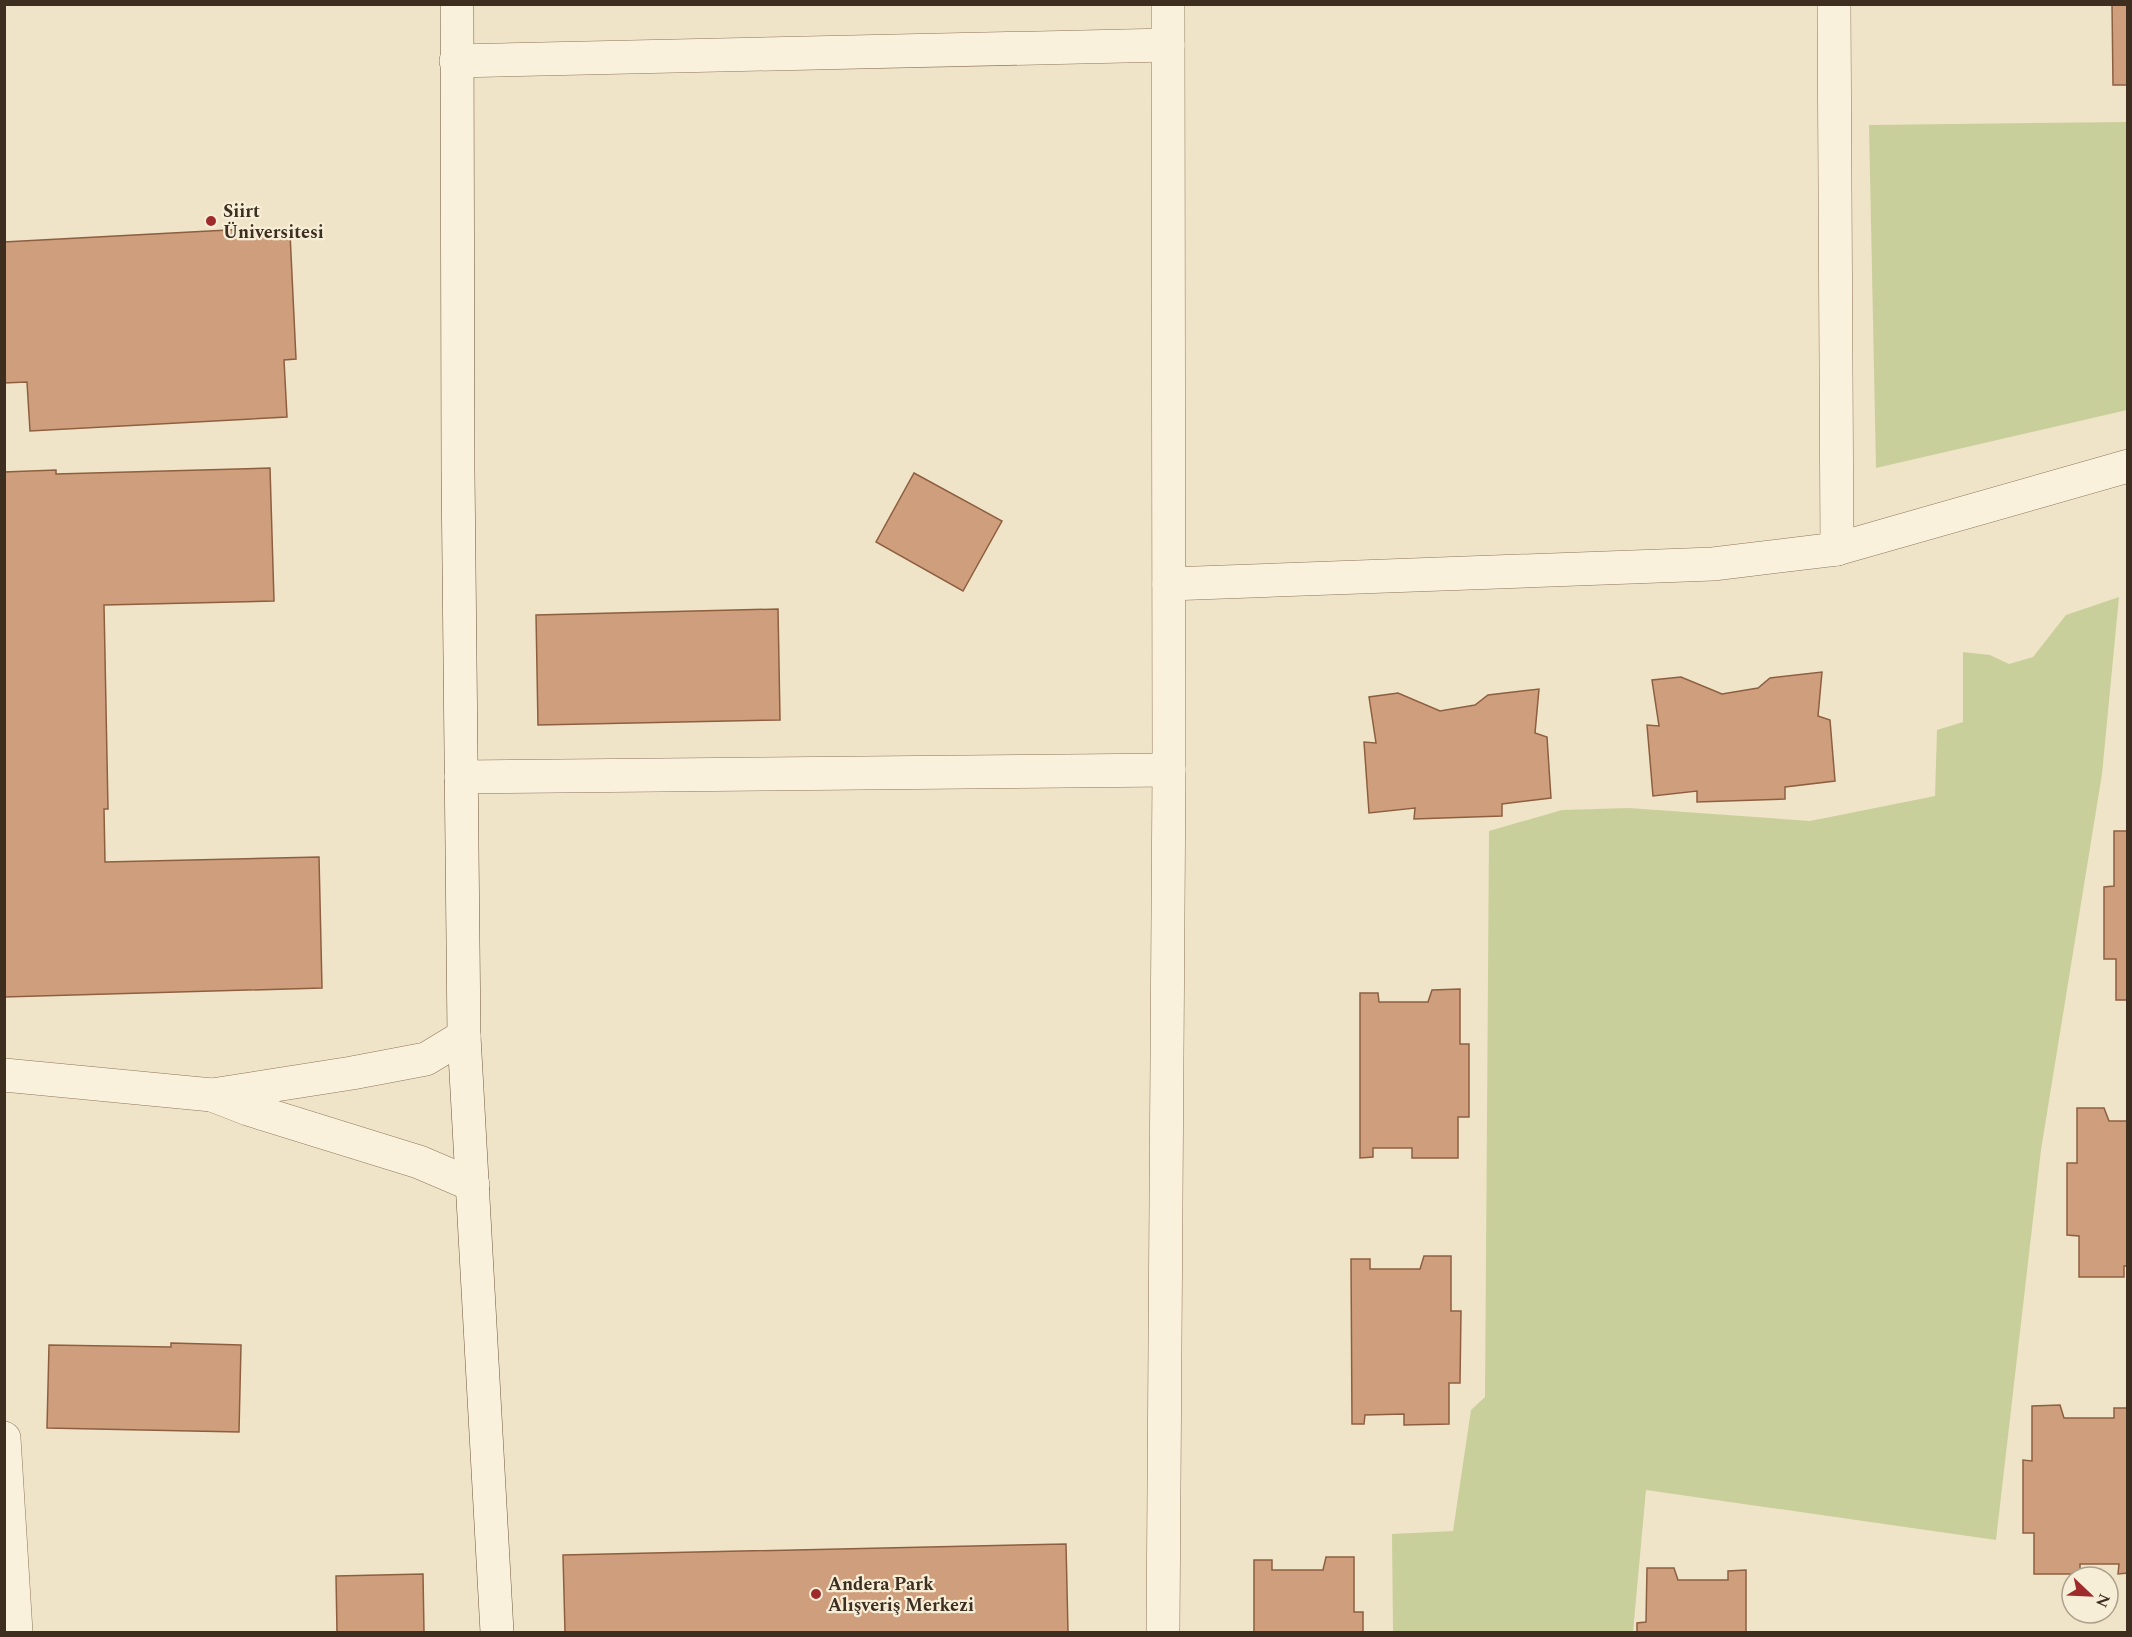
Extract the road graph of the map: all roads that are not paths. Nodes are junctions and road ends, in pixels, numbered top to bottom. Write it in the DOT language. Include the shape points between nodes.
graph roads {
  1 [pos="458,4"];
  2 [pos="1168,4"];
  3 [pos="1834,4"];
  4 [pos="1168,45"];
  5 [pos="456,61"];
  6 [pos="2127,466"];
  7 [pos="1837,549"];
  8 [pos="1169,584"];
  9 [pos="1169,770"];
  10 [pos="461,777"];
  11 [pos="464,1036"];
  12 [pos="4,1075"];
  13 [pos="212,1095"];
  14 [pos="473,1185"];
  15 [pos="4,1438"];
  16 [pos="16,1632"];
  17 [pos="497,1632"];
  18 [pos="1163,1632"];
  1 -- 5 [label="street"];
  2 -- 4 [label="street"];
  3 -- 7 [label="street"];
  4 -- 5 [label="street"];
  4 -- 8 [label="street"];
  5 -- 10 [label="street"];
  6 -- 7 [label="street"];
  7 -- 8 [label="street" via="1713,564"];
  8 -- 9 [label="street"];
  9 -- 10 [label="street"];
  9 -- 18 [label="street"];
  10 -- 11 [label="street"];
  11 -- 13 [label="street" via="426,1059"];
  11 -- 14 [label="street"];
  12 -- 13 [label="street"];
  13 -- 14 [label="street" via="419,1162"];
  14 -- 17 [label="street"];
  15 -- 16 [label="street"];
}
